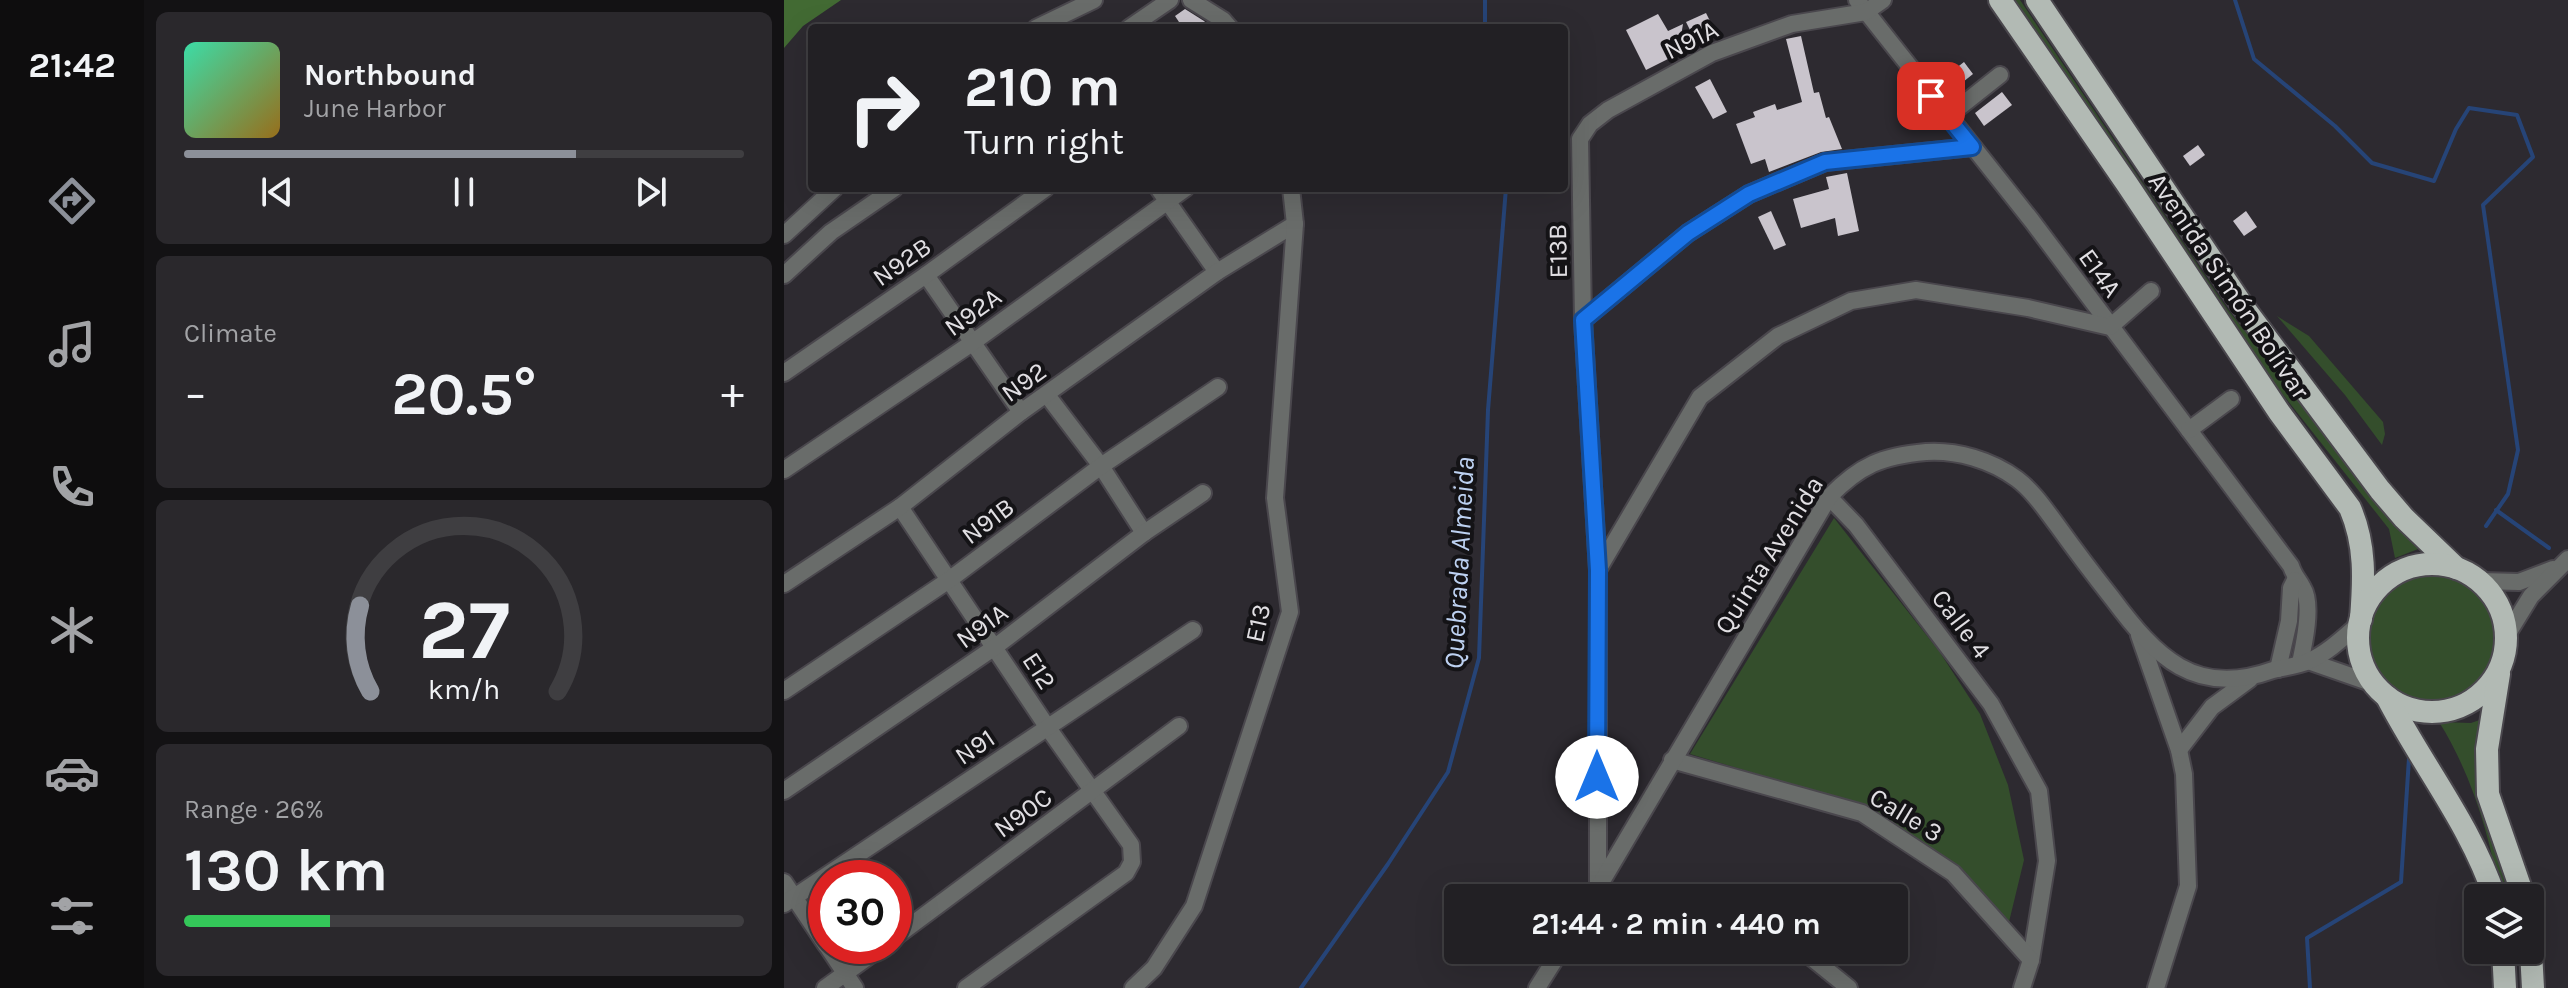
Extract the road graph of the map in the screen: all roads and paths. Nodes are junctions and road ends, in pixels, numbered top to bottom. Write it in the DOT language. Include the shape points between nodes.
graph roads {
  1 [pos="1094,0"];
  2 [pos="1170,0"];
  3 [pos="1191,0"];
  4 [pos="1883,0"];
  5 [pos="2000,0"];
  6 [pos="2037,0"];
  7 [pos="1861,6"];
  8 [pos="1044,24"];
  9 [pos="1135,24"];
  10 [pos="1226,24"];
  11 [pos="2000,75"];
  12 [pos="1947,117"];
  13 [pos="1580,139"];
  14 [pos="1972,147"];
  15 [pos="831,192"];
  16 [pos="889,192"];
  17 [pos="1040,192"];
  18 [pos="1291,192"];
  19 [pos="1162,194"];
  20 [pos="1295,224"];
  21 [pos="784,235"];
  22 [pos="1217,272"];
  23 [pos="784,275"];
  24 [pos="926,275"];
  25 [pos="2151,291"];
  26 [pos="1583,320"];
  27 [pos="2110,327"];
  28 [pos="972,343"];
  29 [pos="784,373"];
  30 [pos="1218,387"];
  31 [pos="1047,395"];
  32 [pos="2231,399"];
  33 [pos="1021,412"];
  34 [pos="2189,430"];
  35 [pos="1101,466"];
  36 [pos="784,470"];
  37 [pos="1203,493"];
  38 [pos="1829,497"];
  39 [pos="900,507"];
  40 [pos="1144,533"];
  41 [pos="2563,563"];
  42 [pos="2456,568"];
  43 [pos="1598,570"];
  44 [pos="949,580"];
  45 [pos="2295,580"];
  46 [pos="2480,581"];
  47 [pos="784,584"];
  48 [pos="2360,622"];
  49 [pos="1193,630"];
  50 [pos="2139,635"];
  51 [pos="2507,635"];
  52 [pos="995,647"];
  53 [pos="2304,662"];
  54 [pos="2278,669"];
  55 [pos="2500,669"];
  56 [pos="2250,679"];
  57 [pos="2380,690"];
  58 [pos="784,691"];
  59 [pos="1179,726"];
  60 [pos="1048,728"];
  61 [pos="2179,750"];
  62 [pos="1672,760"];
  63 [pos="784,791"];
  64 [pos="1092,792"];
  65 [pos="784,882"];
  66 [pos="1595,884"];
  67 [pos="1600,884"];
  68 [pos="2491,884"];
  69 [pos="2519,884"];
  70 [pos="789,901"];
  71 [pos="808,924"];
  72 [pos="912,925"];
  73 [pos="2031,960"];
  74 [pos="839,964"];
  75 [pos="866,964"];
  76 [pos="1552,964"];
  77 [pos="1819,964"];
  78 [pos="2504,964"];
  79 [pos="2532,964"];
  80 [pos="850,981"];
  81 [pos="825,988"];
  82 [pos="966,988"];
  83 [pos="1133,988"];
  84 [pos="1537,988"];
  85 [pos="1849,988"];
  86 [pos="2022,988"];
  87 [pos="2156,988"];
  88 [pos="2505,988"];
  89 [pos="2533,988"];
  1 -- 8 [label="street"];
  2 -- 9 [label="street"];
  3 -- 10 [label="street"];
  4 -- 7 [label="street, N91A"];
  5 -- 48 [label="highway, Avenida Simón Bolívar" via="2279,412 2350,508 2365,567"];
  6 -- 42 [label="highway, Avenida Simón Bolívar" via="2244,308 2380,490"];
  7 -- 12 [label="street, E14A"];
  7 -- 13 [label="street, N91A" via="1712,53 1608,110"];
  11 -- 12 [label="street"];
  12 -- 14 [label="street, E14A"];
  13 -- 26 [label="street, E13B"];
  14 -- 26 [label="street" via="1825,162 1749,194 1688,233"];
  14 -- 27 [label="street, E14A"];
  15 -- 21 [label="street"];
  16 -- 23 [label="street" via="831,232"];
  17 -- 24 [label="street, N92B"];
  18 -- 20 [label="street, E13"];
  19 -- 22 [label="street"];
  19 -- 28 [label="street, N92A"];
  20 -- 22 [label="street, N92"];
  20 -- 83 [label="street, E13" via="1275,498 1290,612 1194,906 1154,968"];
  22 -- 31 [label="street, N92"];
  24 -- 28 [label="street"];
  24 -- 29 [label="street, N92B"];
  25 -- 27 [label="street"];
  26 -- 43 [label="street, E13B"];
  27 -- 34 [label="street, E14A"];
  27 -- 43 [label="street" via="1916,290 1851,301 1778,336 1700,397"];
  28 -- 33 [label="street"];
  28 -- 36 [label="street, N92A"];
  30 -- 35 [label="street, N91B"];
  31 -- 33 [label="street, N92"];
  31 -- 35 [label="street"];
  32 -- 34 [label="street"];
  33 -- 39 [label="street, N92"];
  34 -- 45 [label="street, E14A" via="2291,566"];
  35 -- 40 [label="street"];
  35 -- 44 [label="street, N91B"];
  37 -- 40 [label="street, N91A"];
  38 -- 50 [label="street, Quinta Avenida" via="1869,463 1906,454 1946,451 1997,466 2038,500"];
  38 -- 62 [label="street, Quinta Avenida"];
  38 -- 73 [label="street, Calle 4" via="1856,525 1991,704 2039,791 2047,861"];
  39 -- 44 [label="street, E12"];
  39 -- 47 [label="street, N92"];
  40 -- 52 [label="street, N91A"];
  41 -- 46 [label="street" via="2519,582"];
  41 -- 51 [label="street" via="2522,608"];
  42 -- 46 [label="highway, Avenida Simón Bolívar"];
  42 -- 48 [label="highway, Avenida Simón Bolívar" via="2409,568 2371,597"];
  43 -- 66 [label="street, E13B"];
  44 -- 52 [label="street, E12"];
  44 -- 58 [label="street, N91B"];
  45 -- 53 [label="street, E14A" via="2303,586 2307,605"];
  45 -- 54 [label="street"];
  46 -- 51 [label="highway, Avenida Simón Bolívar" via="2494,596"];
  48 -- 53 [label="street, Quinta Avenida" via="2331,648"];
  48 -- 57 [label="highway, Avenida Simón Bolívar" via="2360,652"];
  49 -- 60 [label="street, N91"];
  50 -- 56 [label="street, Quinta Avenida" via="2191,673"];
  50 -- 61 [label="street"];
  51 -- 55 [label="highway, Avenida Simón Bolívar"];
  52 -- 60 [label="street, E12"];
  52 -- 63 [label="street, N91A"];
  53 -- 54 [label="street, Quinta Avenida"];
  53 -- 57 [label="street"];
  54 -- 56 [label="street, Quinta Avenida"];
  55 -- 57 [label="highway, Avenida Simón Bolívar" via="2470,702 2450,710 2406,707"];
  55 -- 69 [label="highway, Avenida Simón Bolívar" via="2486,779"];
  56 -- 61 [label="street" via="2212,707"];
  57 -- 68 [label="highway, Avenida Simón Bolívar" via="2461,822"];
  59 -- 64 [label="street, N90C"];
  60 -- 64 [label="street, E12"];
  60 -- 70 [label="street, N91"];
  61 -- 87 [label="street" via="2188,886"];
  62 -- 67 [label="street, Quinta Avenida"];
  62 -- 73 [label="street, Calle 3" via="1862,813 1953,873"];
  64 -- 72 [label="street, N90C"];
  64 -- 82 [label="street, E12" via="1131,845 1126,873"];
  65 -- 70 [label="street"];
  70 -- 71 [label="street"];
  73 -- 86 [label="street"];
  74 -- 80 [label="street"];
  75 -- 80 [label="street"];
  76 -- 84 [label="street"];
  77 -- 85 [label="street"];
  78 -- 88 [label="highway"];
  79 -- 89 [label="highway"];
  80 -- 81 [label="street"];
}
